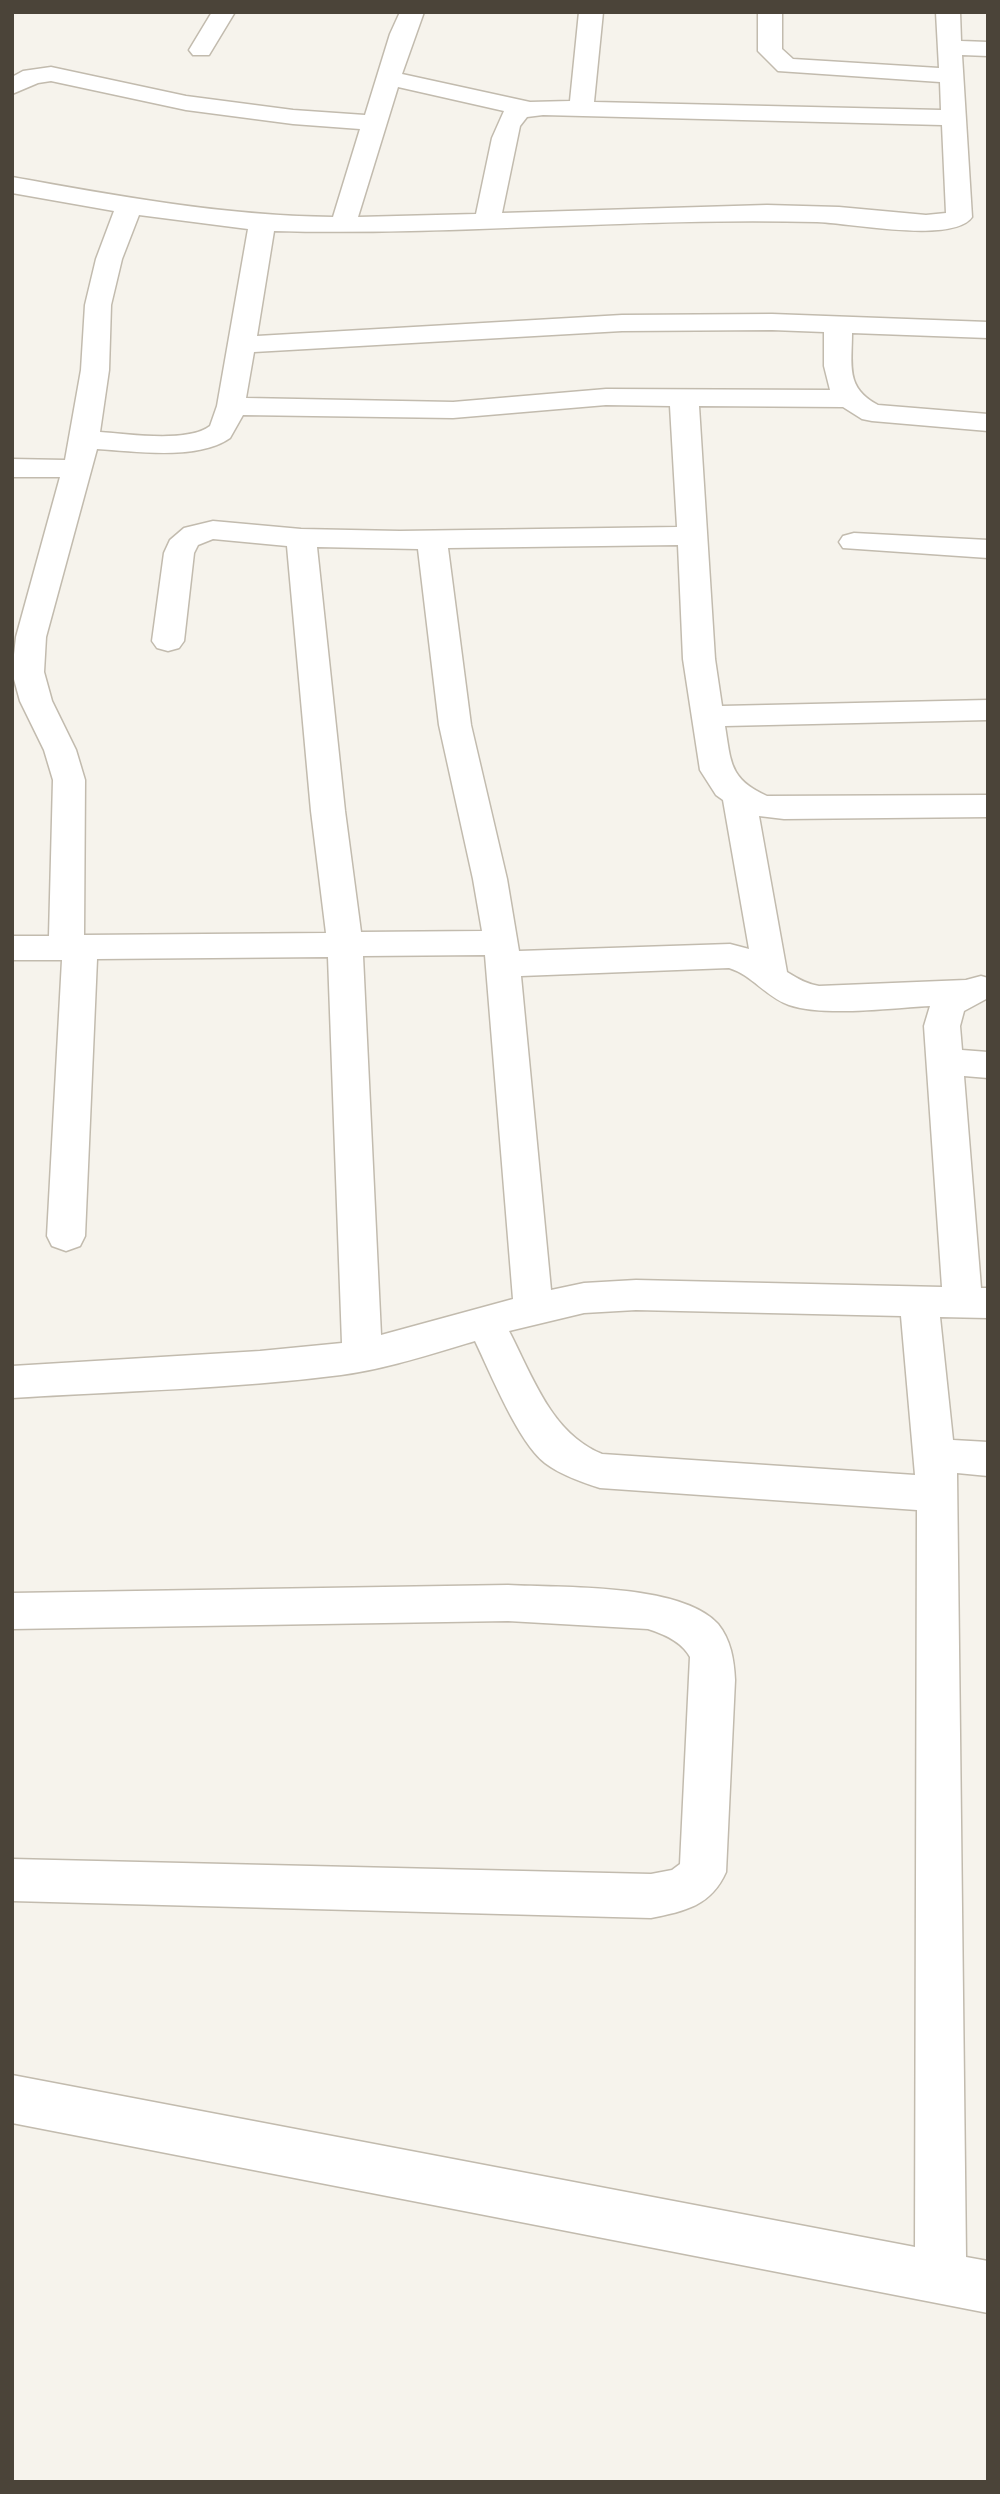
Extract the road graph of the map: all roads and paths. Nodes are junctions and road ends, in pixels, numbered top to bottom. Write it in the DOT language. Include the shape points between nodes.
graph roads {
  1 [pos="224,12"];
  2 [pos="412,12"];
  3 [pos="591,12"];
  4 [pos="770,12"];
  5 [pos="948,12"];
  6 [pos="950,48"];
  7 [pos="988,49"];
  8 [pos="201,50"];
  9 [pos="777,59"];
  10 [pos="952,76"];
  11 [pos="389,78"];
  12 [pos="12,87"];
  13 [pos="530,109"];
  14 [pos="581,110"];
  15 [pos="771,114"];
  16 [pos="954,118"];
  17 [pos="375,123"];
  18 [pos="12,185"];
  19 [pos="129,206"];
  20 [pos="487,222"];
  21 [pos="262,223"];
  22 [pos="343,225"];
  23 [pos="838,324"];
  24 [pos="988,330"];
  25 [pos="241,345"];
  26 [pos="684,397"];
  27 [pos="847,399"];
  28 [pos="230,406"];
  29 [pos="988,422"];
  30 [pos="85,440"];
  31 [pos="12,468"];
  32 [pos="78,469"];
  33 [pos="694,536"];
  34 [pos="301,538"];
  35 [pos="432,539"];
  36 [pos="854,542"];
  37 [pos="988,549"];
  38 [pos="168,641"];
  39 [pos="988,710"];
  40 [pos="708,716"];
  41 [pos="739,796"];
  42 [pos="988,806"];
  43 [pos="345,945"];
  44 [pos="73,947"];
  45 [pos="12,948"];
  46 [pos="502,953"];
  47 [pos="771,978"];
  48 [pos="977,989"];
  49 [pos="945,1062"];
  50 [pos="988,1065"];
  51 [pos="66,1236"];
  52 [pos="919,1302"];
  53 [pos="975,1303"];
  54 [pos="533,1309"];
  55 [pos="485,1323"];
  56 [pos="362,1355"];
  57 [pos="12,1382"];
  58 [pos="988,1459"];
  59 [pos="936,1475"];
  60 [pos="12,1611"];
  61 [pos="12,1880"];
  62 [pos="12,2099"];
  63 [pos="965,2282"];
  1 -- 8 [label="street"];
  2 -- 11 [label="street"];
  3 -- 14 [label="street"];
  4 -- 9 [label="street" via="770,51"];
  5 -- 6 [label="street"];
  6 -- 7 [label="street"];
  6 -- 10 [label="street"];
  9 -- 10 [label="street" via="803,69"];
  9 -- 15 [label="street"];
  10 -- 16 [label="street"];
  11 -- 13 [label="street"];
  11 -- 17 [label="street"];
  12 -- 17 [label="street" via="32,76 51,74 186,103"];
  13 -- 14 [label="street"];
  13 -- 20 [label="street" via="512,117"];
  14 -- 15 [label="street"];
  15 -- 16 [label="street"];
  16 -- 20 [label="street" via="959,216 948,222 767,214"];
  17 -- 22 [label="street"];
  18 -- 19 [label="street"];
  19 -- 21 [label="street"];
  19 -- 30 [label="street" via="98,305"];
  20 -- 22 [label="street"];
  21 -- 22 [label="street"];
  21 -- 25 [label="street"];
  23 -- 24 [label="street"];
  23 -- 25 [label="street" via="622,323"];
  23 -- 27 [label="street" via="840,388"];
  25 -- 28 [label="street"];
  26 -- 27 [label="street"];
  26 -- 28 [label="street" via="606,397 453,410"];
  26 -- 33 [label="street"];
  27 -- 29 [label="street" via="872,413"];
  28 -- 30 [label="street" via="218,435 201,441"];
  30 -- 32 [label="street"];
  31 -- 32 [label="street"];
  32 -- 44 [label="street" via="31,637 28,672 69,780"];
  33 -- 35 [label="street"];
  33 -- 40 [label="street" via="699,659"];
  34 -- 35 [label="street"];
  34 -- 38 [label="street" via="213,530 185,540 179,553"];
  34 -- 43 [label="street"];
  35 -- 46 [label="street" via="455,725"];
  36 -- 37 [label="street"];
  39 -- 40 [label="street"];
  40 -- 41 [label="street" via="716,770"];
  41 -- 42 [label="street" via="761,806 783,808"];
  41 -- 47 [label="street"];
  43 -- 44 [label="street"];
  43 -- 46 [label="street"];
  43 -- 56 [label="street"];
  44 -- 45 [label="street"];
  44 -- 51 [label="street"];
  46 -- 47 [label="street" via="730,956 753,963"];
  46 -- 54 [label="street"];
  47 -- 48 [label="street" via="798,995 819,998"];
  48 -- 49 [label="street" via="948,1004 942,1026"];
  49 -- 50 [label="street"];
  49 -- 53 [label="street"];
  52 -- 53 [label="street"];
  52 -- 54 [label="street" via="636,1296 584,1298"];
  52 -- 59 [label="street"];
  54 -- 55 [label="street"];
  55 -- 56 [label="street"];
  55 -- 59 [label="street" via="552,1446 570,1460 600,1471"];
  56 -- 57 [label="street" via="260,1367"];
  58 -- 59 [label="street"];
  59 -- 63 [label="street"];
  60 -- 61 [label="street" via="508,1603 648,1611 679,1621 702,1637 712,1655 713,1680 703,1872 680,1891 637,1895"];
  62 -- 63 [label="street"];
}
